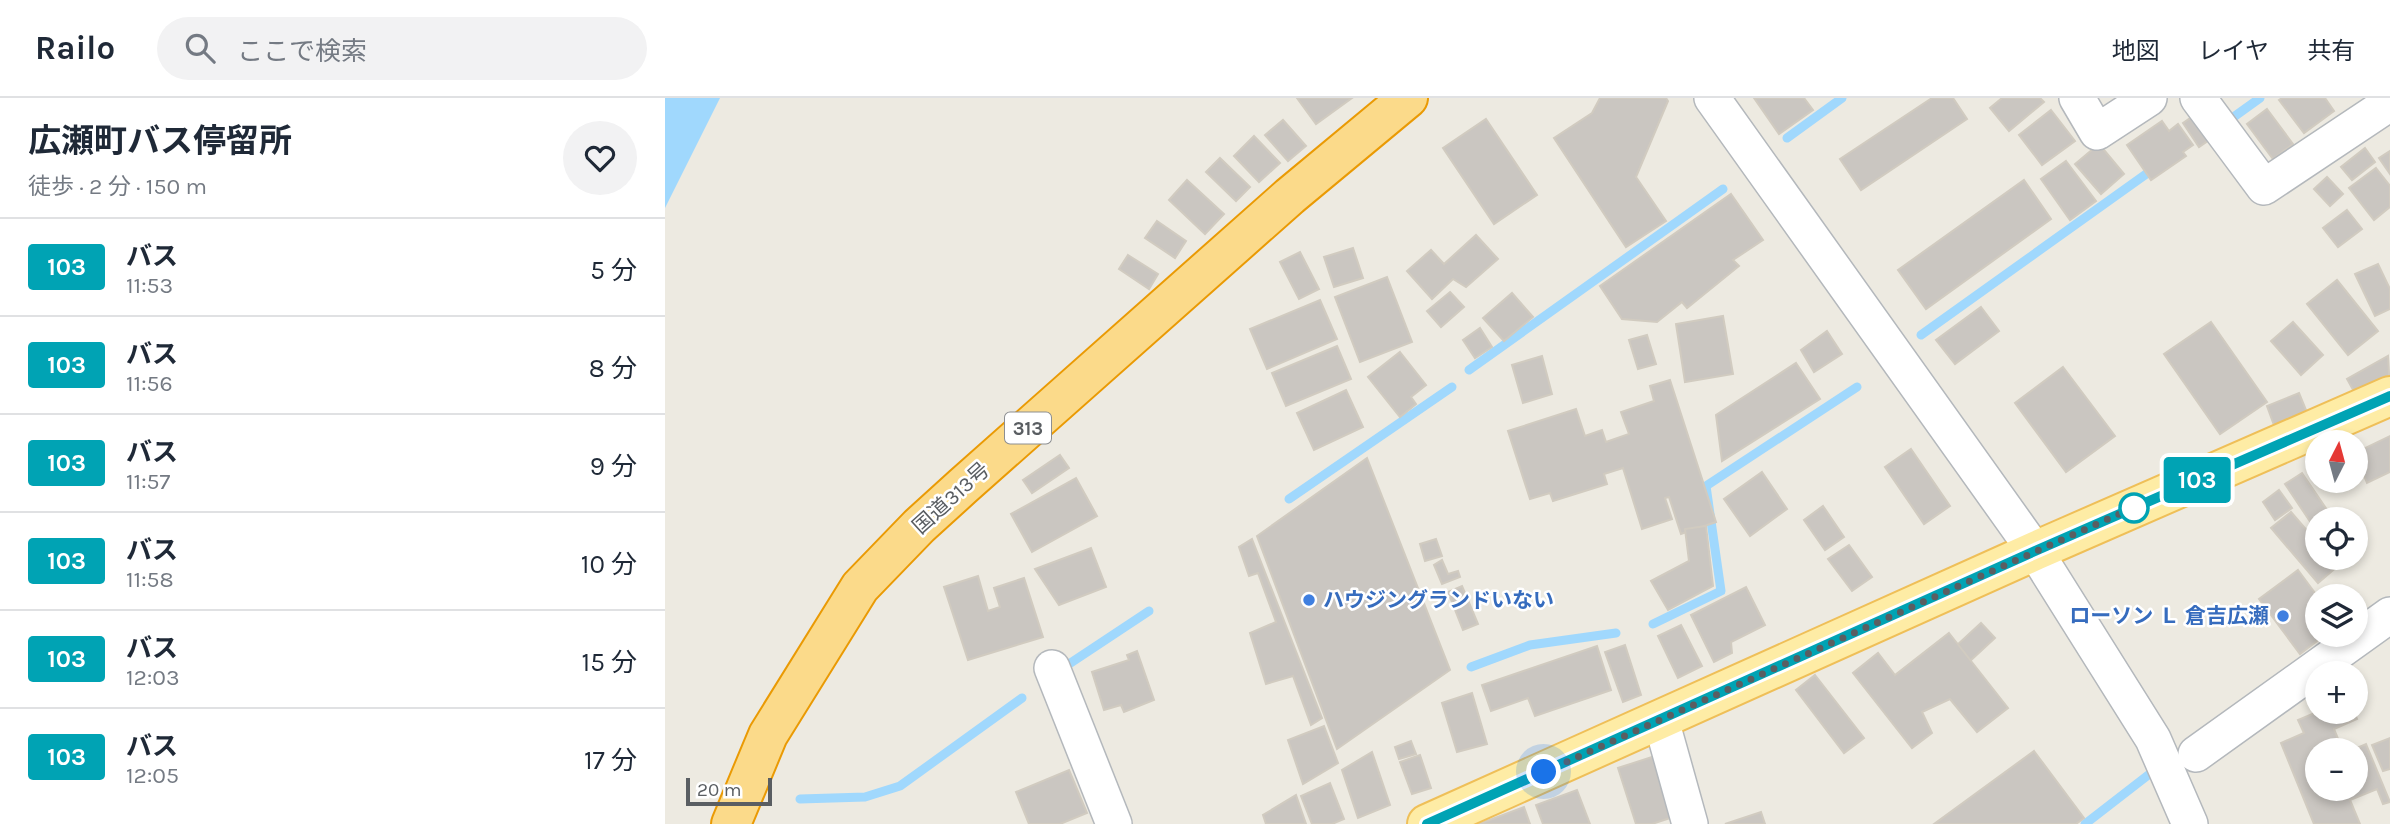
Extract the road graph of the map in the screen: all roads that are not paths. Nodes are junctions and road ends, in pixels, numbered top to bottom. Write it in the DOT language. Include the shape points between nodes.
graph roads {
  1 [pos="1408,98"];
  2 [pos="1712,98"];
  3 [pos="2077,98"];
  4 [pos="2149,98"];
  5 [pos="2198,98"];
  6 [pos="2390,103"];
  7 [pos="2390,396"];
  8 [pos="2035,551"];
  9 [pos="2390,615"];
  10 [pos="1052,668"];
  11 [pos="1661,720"];
  12 [pos="2196,754"];
  13 [pos="731,824"];
  14 [pos="1114,824"];
  15 [pos="1427,824"];
  16 [pos="1690,824"];
  17 [pos="2190,824"];
  1 -- 13 [label="highway, 国道313号 / 313" via="1290,196 963,486 860,587 768,735"];
  2 -- 8 [label="street"];
  3 -- 4 [label="street" via="2098,132"];
  5 -- 6 [label="street" via="2264,187"];
  7 -- 8 [label="main road"];
  8 -- 11 [label="main road"];
  8 -- 17 [label="street" via="2153,739"];
  9 -- 12 [label="street"];
  10 -- 14 [label="street"];
  11 -- 15 [label="main road"];
  11 -- 16 [label="street"];
}
